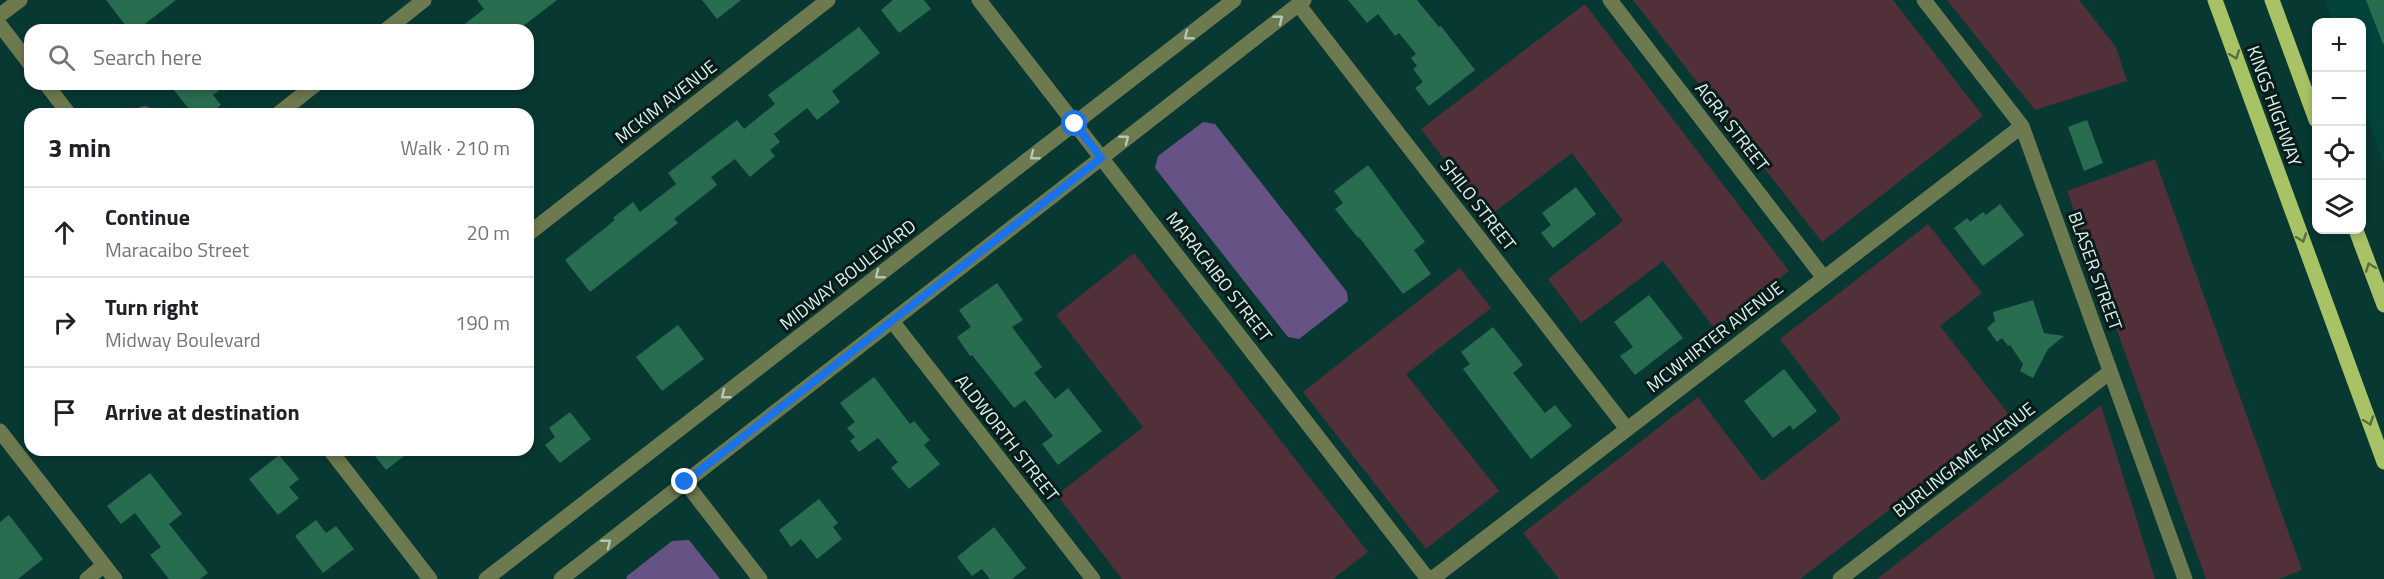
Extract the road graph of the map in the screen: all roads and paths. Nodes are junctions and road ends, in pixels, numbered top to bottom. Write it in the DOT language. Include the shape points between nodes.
graph roads {
  1 [pos="20,0"];
  2 [pos="424,0"];
  3 [pos="828,0"];
  4 [pos="979,0"];
  5 [pos="1234,0"];
  6 [pos="1610,0"];
  7 [pos="1924,0"];
  8 [pos="2215,0"];
  9 [pos="2272,0"];
  10 [pos="1301,2"];
  11 [pos="0,15"];
  12 [pos="394,24"];
  13 [pos="0,25"];
  14 [pos="24,56"];
  15 [pos="51,90"];
  16 [pos="308,90"];
  17 [pos="64,108"];
  18 [pos="286,108"];
  19 [pos="2312,109"];
  20 [pos="1075,124"];
  21 [pos="2022,126"];
  22 [pos="1101,158"];
  23 [pos="534,229"];
  24 [pos="2357,234"];
  25 [pos="1824,278"];
  26 [pos="2384,305"];
  27 [pos="892,321"];
  28 [pos="2110,372"];
  29 [pos="1627,429"];
  30 [pos="0,431"];
  31 [pos="335,456"];
  32 [pos="2384,462"];
  33 [pos="685,482"];
  34 [pos="104,565"];
  35 [pos="87,579"];
  36 [pos="115,579"];
  37 [pos="430,579"];
  38 [pos="486,579"];
  39 [pos="561,579"];
  40 [pos="760,579"];
  41 [pos="1093,579"];
  42 [pos="1430,579"];
  43 [pos="1840,579"];
  44 [pos="2185,579"];
  1 -- 11 [label="street"];
  2 -- 12 [label="street"];
  3 -- 23 [label="street, MCKIM AVENUE"];
  4 -- 20 [label="street, MARACAIBO STREET"];
  5 -- 20 [label="street, MIDWAY BOULEVARD, one-way"];
  6 -- 25 [label="street, AGRA STREET"];
  7 -- 21 [label="street, BLASER STREET"];
  8 -- 32 [label="main road, KINGS HIGHWAY, one-way"];
  9 -- 19 [label="main road, KINGS HIGHWAY"];
  22 -- 10 [label="street, one-way"];
  10 -- 29 [label="street, SHILO STREET"];
  13 -- 14 [label="street"];
  15 -- 17 [label="street"];
  16 -- 18 [label="street"];
  20 -- 22 [label="street, MARACAIBO STREET"];
  20 -- 38 [label="street, MIDWAY BOULEVARD, one-way"];
  21 -- 25 [label="street, MCWHIRTER AVENUE"];
  21 -- 28 [label="street, BLASER STREET"];
  22 -- 27 [label="street"];
  22 -- 42 [label="street, MARACAIBO STREET"];
  26 -- 24 [label="main road, one-way"];
  25 -- 29 [label="street, MCWHIRTER AVENUE"];
  27 -- 33 [label="street"];
  27 -- 41 [label="street, ALDWORTH STREET"];
  28 -- 43 [label="street, BURLINGAME AVENUE"];
  28 -- 44 [label="street, BLASER STREET"];
  29 -- 42 [label="street, MCWHIRTER AVENUE"];
  30 -- 34 [label="street"];
  31 -- 37 [label="street"];
  39 -- 33 [label="street, one-way"];
  33 -- 40 [label="street"];
  34 -- 35 [label="street"];
  34 -- 36 [label="street"];
}
